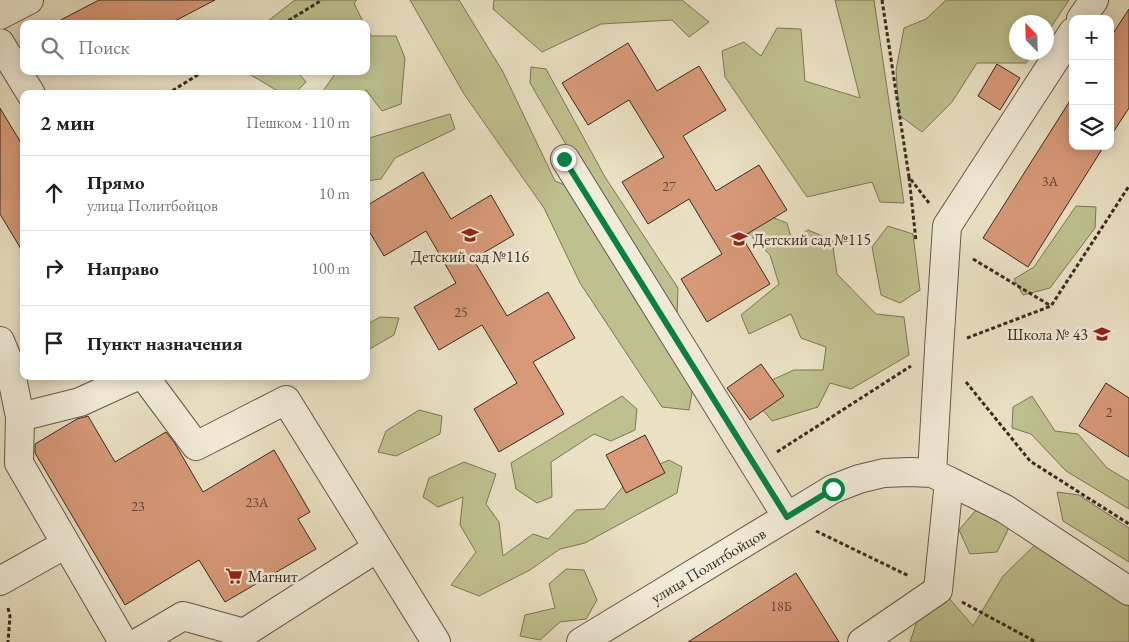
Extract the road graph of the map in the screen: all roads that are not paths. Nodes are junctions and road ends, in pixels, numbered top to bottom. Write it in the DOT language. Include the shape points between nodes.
graph roads {
  1 [pos="29,0"];
  2 [pos="1094,0"];
  3 [pos="0,15"];
  4 [pos="1085,15"];
  5 [pos="1069,38"];
  6 [pos="0,42"];
  7 [pos="29,90"];
  8 [pos="564,159"];
  9 [pos="0,342"];
  10 [pos="128,380"];
  11 [pos="147,380"];
  12 [pos="20,417"];
  13 [pos="941,477"];
  14 [pos="787,517"];
  15 [pos="66,544"];
  16 [pos="377,548"];
  17 [pos="0,581"];
  18 [pos="1129,591"];
  19 [pos="123,642"];
  20 [pos="139,642"];
  21 [pos="436,642"];
  22 [pos="581,642"];
  23 [pos="862,642"];
  1 -- 3 [label="street"];
  2 -- 4 [label="street"];
  5 -- 13 [label="street" via="947,226 939,349"];
  6 -- 7 [label="street"];
  8 -- 14 [label="street"];
  9 -- 12 [label="street" via="10,363"];
  10 -- 12 [label="street" via="80,402"];
  11 -- 16 [label="street" via="196,446 286,400"];
  12 -- 15 [label="street" via="19,463"];
  13 -- 14 [label="street, улица Политбойцов" via="910,472 884,473 859,479 833,489"];
  13 -- 18 [label="street, улица Политбойцов" via="1005,509"];
  13 -- 23 [label="street" via="938,590"];
  14 -- 22 [label="street, улица Политбойцов"];
  15 -- 17 [label="street"];
  15 -- 19 [label="street"];
  16 -- 20 [label="street" via="244,633 183,616"];
  16 -- 21 [label="street"];
}
